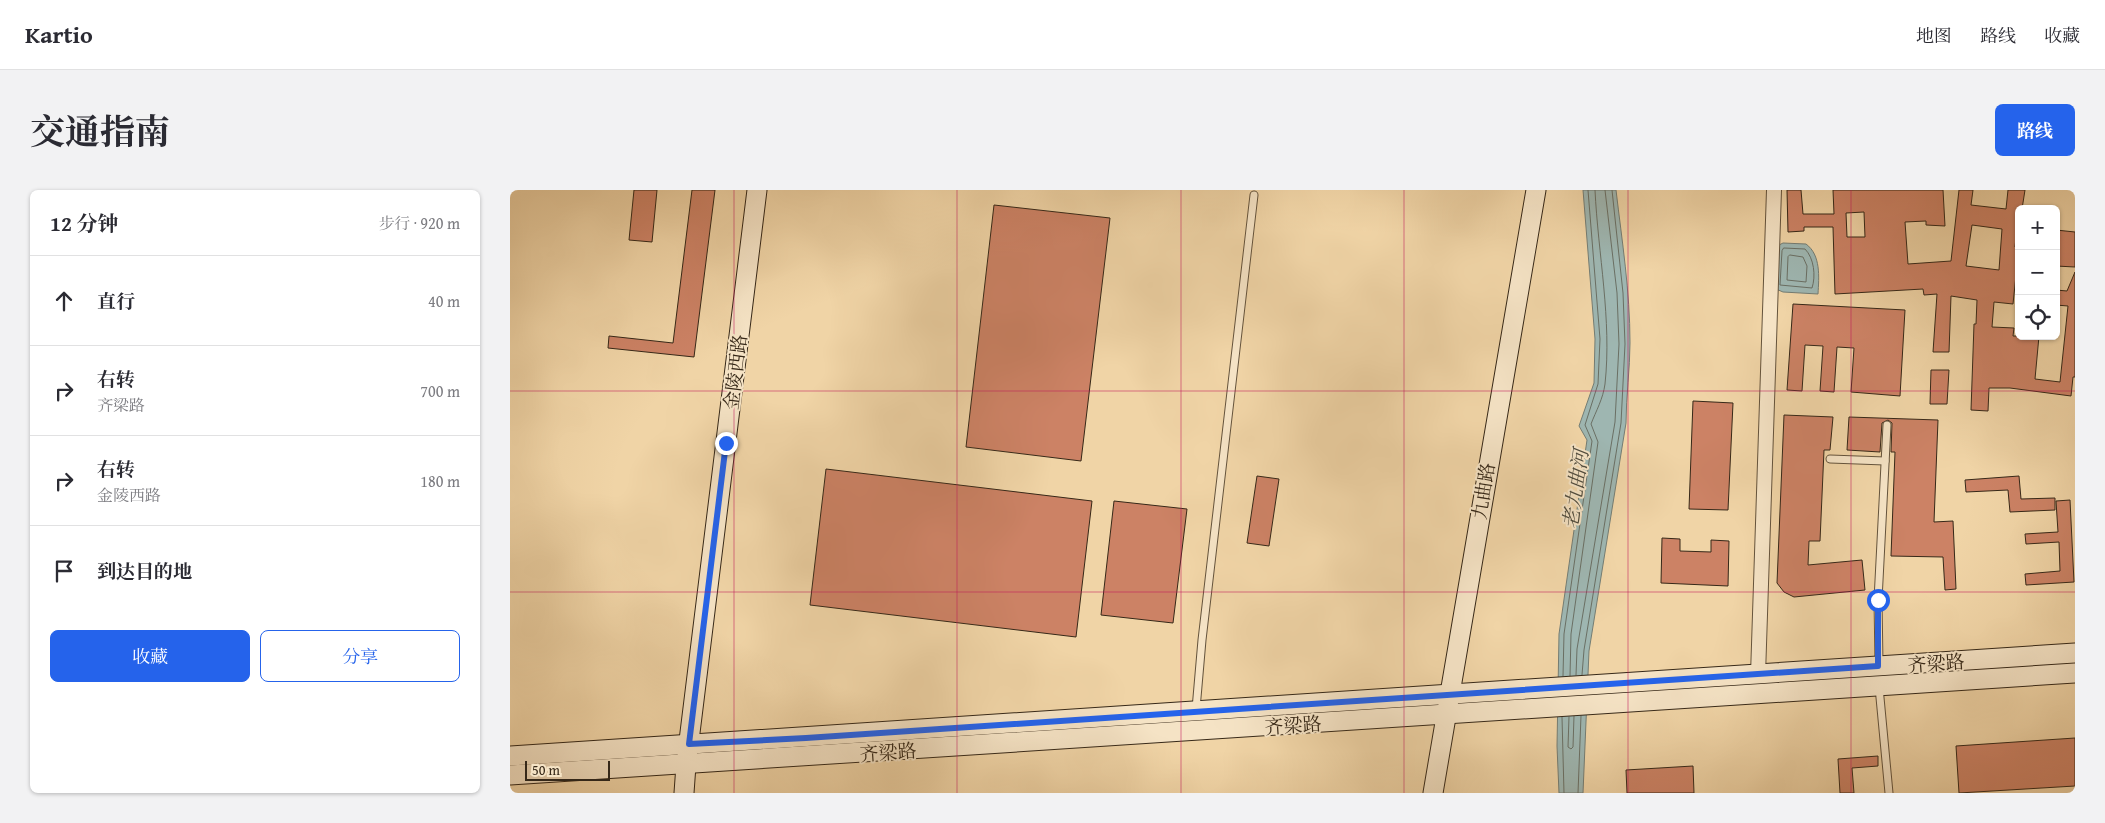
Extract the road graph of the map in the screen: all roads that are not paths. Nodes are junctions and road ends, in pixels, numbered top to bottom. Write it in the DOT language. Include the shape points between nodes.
graph roads {
  1 [pos="757,190"];
  2 [pos="1536,190"];
  3 [pos="1774,190"];
  4 [pos="1254,195"];
  5 [pos="1887,425"];
  6 [pos="1830,459"];
  7 [pos="1885,461"];
  8 [pos="2075,653"];
  9 [pos="1878,666"];
  10 [pos="2075,673"];
  11 [pos="1758,674"];
  12 [pos="1879,686"];
  13 [pos="1450,695"];
  14 [pos="1196,712"];
  15 [pos="1446,715"];
  16 [pos="689,744"];
  17 [pos="510,756"];
  18 [pos="686,765"];
  19 [pos="510,775"];
  20 [pos="684,793"];
  21 [pos="1433,793"];
  22 [pos="1889,793"];
  1 -- 16 [label="main road, 金陵西路"];
  2 -- 13 [label="main road, 九曲路"];
  3 -- 11 [label="street"];
  4 -- 14 [label="lane"];
  5 -- 7 [label="lane"];
  6 -- 7 [label="lane"];
  7 -- 9 [label="lane"];
  8 -- 9 [label="main road, 齐梁路"];
  9 -- 11 [label="main road, 齐梁路"];
  9 -- 12 [label="main road"];
  10 -- 12 [label="main road, 齐梁路"];
  11 -- 13 [label="main road, 齐梁路"];
  12 -- 15 [label="main road, 齐梁路"];
  12 -- 22 [label="lane"];
  13 -- 14 [label="main road, 齐梁路"];
  13 -- 15 [label="main road, 九曲路"];
  14 -- 16 [label="main road, 齐梁路"];
  15 -- 18 [label="main road, 齐梁路"];
  15 -- 21 [label="main road, 九曲路"];
  16 -- 17 [label="main road, 齐梁路"];
  16 -- 18 [label="main road, 金陵西路"];
  18 -- 19 [label="main road, 齐梁路"];
  18 -- 20 [label="main road, 金陵西路"];
}
